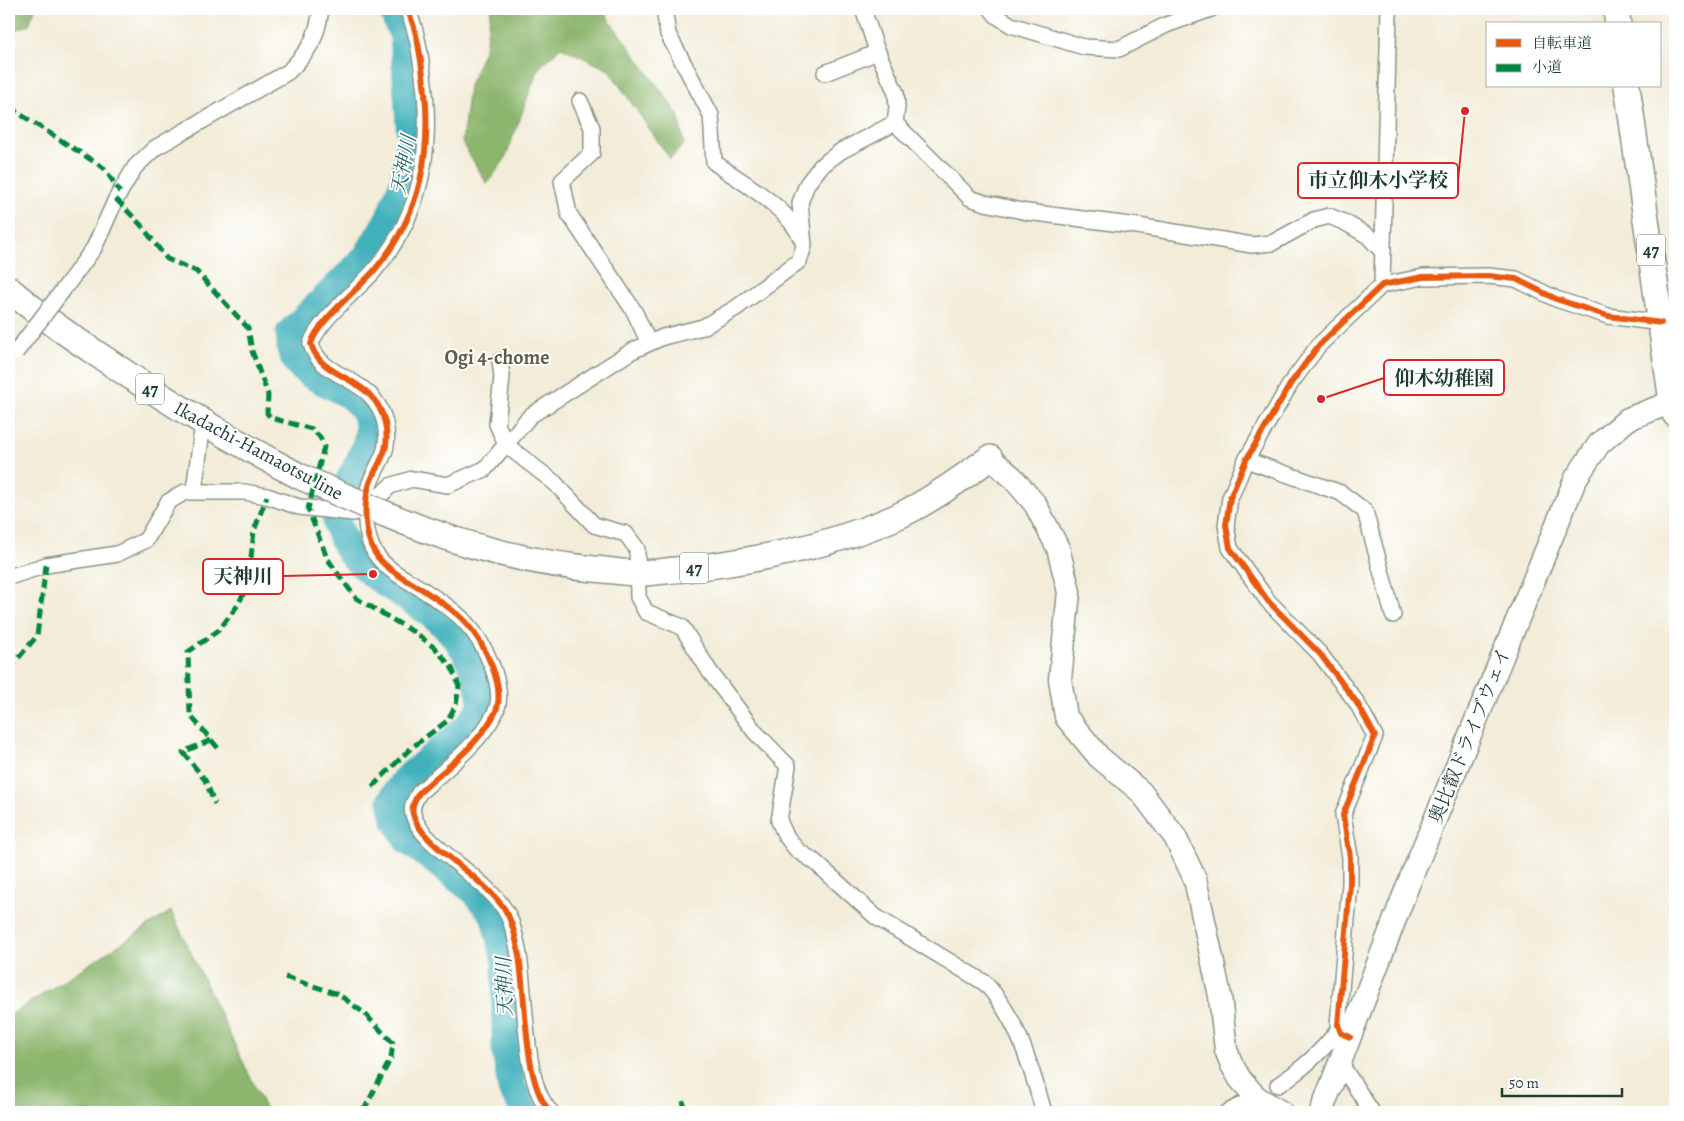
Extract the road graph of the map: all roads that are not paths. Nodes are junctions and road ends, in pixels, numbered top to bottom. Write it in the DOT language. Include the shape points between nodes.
graph roads {
  1 [pos="321,9"];
  2 [pos="407,9"];
  3 [pos="664,9"];
  4 [pos="863,9"];
  5 [pos="991,9"];
  6 [pos="1211,9"];
  7 [pos="1389,9"];
  8 [pos="1616,9"];
  9 [pos="1618,22"];
  10 [pos="878,52"];
  11 [pos="825,73"];
  12 [pos="1627,88"];
  13 [pos="580,101"];
  14 [pos="895,124"];
  15 [pos="804,246"];
  16 [pos="1383,252"];
  17 [pos="1382,285"];
  18 [pos="9,289"];
  19 [pos="1661,323"];
  20 [pos="649,343"];
  21 [pos="12,354"];
  22 [pos="500,362"];
  23 [pos="1673,408"];
  24 [pos="203,423"];
  25 [pos="506,445"];
  26 [pos="990,458"];
  27 [pos="1246,460"];
  28 [pos="194,491"];
  29 [pos="368,512"];
  30 [pos="639,573"];
  31 [pos="9,577"];
  32 [pos="1393,615"];
  33 [pos="1345,1033"];
  34 [pos="1340,1063"];
  35 [pos="1278,1085"];
  36 [pos="1256,1097"];
  37 [pos="552,1112"];
  38 [pos="1044,1112"];
  39 [pos="1228,1112"];
  40 [pos="1281,1112"];
  41 [pos="1321,1112"];
  42 [pos="1372,1112"];
  1 -- 21 [label="street, bridge" via="314,39 305,55 288,72 155,148 135,167 116,199 94,248"];
  2 -- 29 [label="street" via="420,51 425,87 428,121 425,166 404,224 385,256 319,328 311,344 317,359 367,390 382,414 387,438 385,451 369,486"];
  3 -- 15 [label="street" via="668,34 710,115 714,162 783,212 797,228"];
  4 -- 10 [label="street"];
  5 -- 6 [label="street" via="1011,25 1084,47 1119,49 1166,25"];
  7 -- 16 [label="street"];
  8 -- 9 [label="main road"];
  10 -- 11 [label="street"];
  10 -- 14 [label="street" via="896,93"];
  12 -- 19 [label="main road, 47"];
  13 -- 20 [label="street" via="592,128 592,153 562,181 569,214 634,311"];
  14 -- 15 [label="street" via="841,152 821,166 807,184 800,202"];
  14 -- 16 [label="street" via="970,198 984,203 1252,246 1272,243 1314,220 1329,216 1368,236"];
  15 -- 20 [label="street" via="799,261 736,308 703,327"];
  16 -- 17 [label="street"];
  17 -- 19 [label="street" via="1423,277 1516,279 1556,299 1608,316"];
  17 -- 27 [label="street" via="1319,345 1291,383"];
  18 -- 24 [label="main road, Ikadachi-Hamaotsu line / 47" via="76,340"];
  19 -- 23 [label="main road, 47"];
  20 -- 25 [label="street" via="530,416"];
  22 -- 25 [label="street" via="502,377 497,424"];
  23 -- 33 [label="street, 奥比叡ドライブウェイ" via="1628,419 1599,444 1576,478"];
  24 -- 28 [label="street"];
  24 -- 29 [label="main road, Ikadachi-Hamaotsu line / 47, bridge"];
  25 -- 29 [label="street" via="485,469 448,485 412,479 390,486"];
  25 -- 30 [label="street" via="555,483 594,525 626,534 637,550"];
  26 -- 30 [label="main road, Ikadachi-Hamaotsu line / 47" via="895,517 836,540 716,565"];
  26 -- 36 [label="street" via="1035,504 1058,548 1069,592 1060,678 1066,717 1100,757 1141,792 1175,837 1195,879 1220,996 1226,1050 1240,1079"];
  27 -- 32 [label="street" via="1341,493 1364,511"];
  27 -- 33 [label="street" via="1230,498 1226,525 1230,548 1268,601 1320,654 1358,703 1376,736 1343,815 1350,857 1350,884 1338,1013"];
  28 -- 29 [label="street" via="244,492 299,507"];
  28 -- 31 [label="street" via="185,492 168,502 146,540 118,554 46,565"];
  29 -- 30 [label="main road, Ikadachi-Hamaotsu line / 47" via="479,549 551,565"];
  29 -- 37 [label="street" via="366,531 375,554 392,571 428,593 465,622 484,648 494,670 498,693 496,712 480,736 419,793 412,805 413,816 439,848 497,898 508,915 521,969 528,1048 535,1080 544,1106"];
  30 -- 38 [label="street" via="638,597 646,612 682,627 710,672 755,732 788,766 779,821 786,836 797,850 876,917 985,983 998,997 1014,1024"];
  33 -- 34 [label="street, 奥比叡ドライブウェイ"];
  33 -- 35 [label="street" via="1302,1070"];
  34 -- 41 [label="street, 奥比叡ドライブウェイ"];
  34 -- 42 [label="street"];
  36 -- 39 [label="street"];
  36 -- 40 [label="street"];
}
